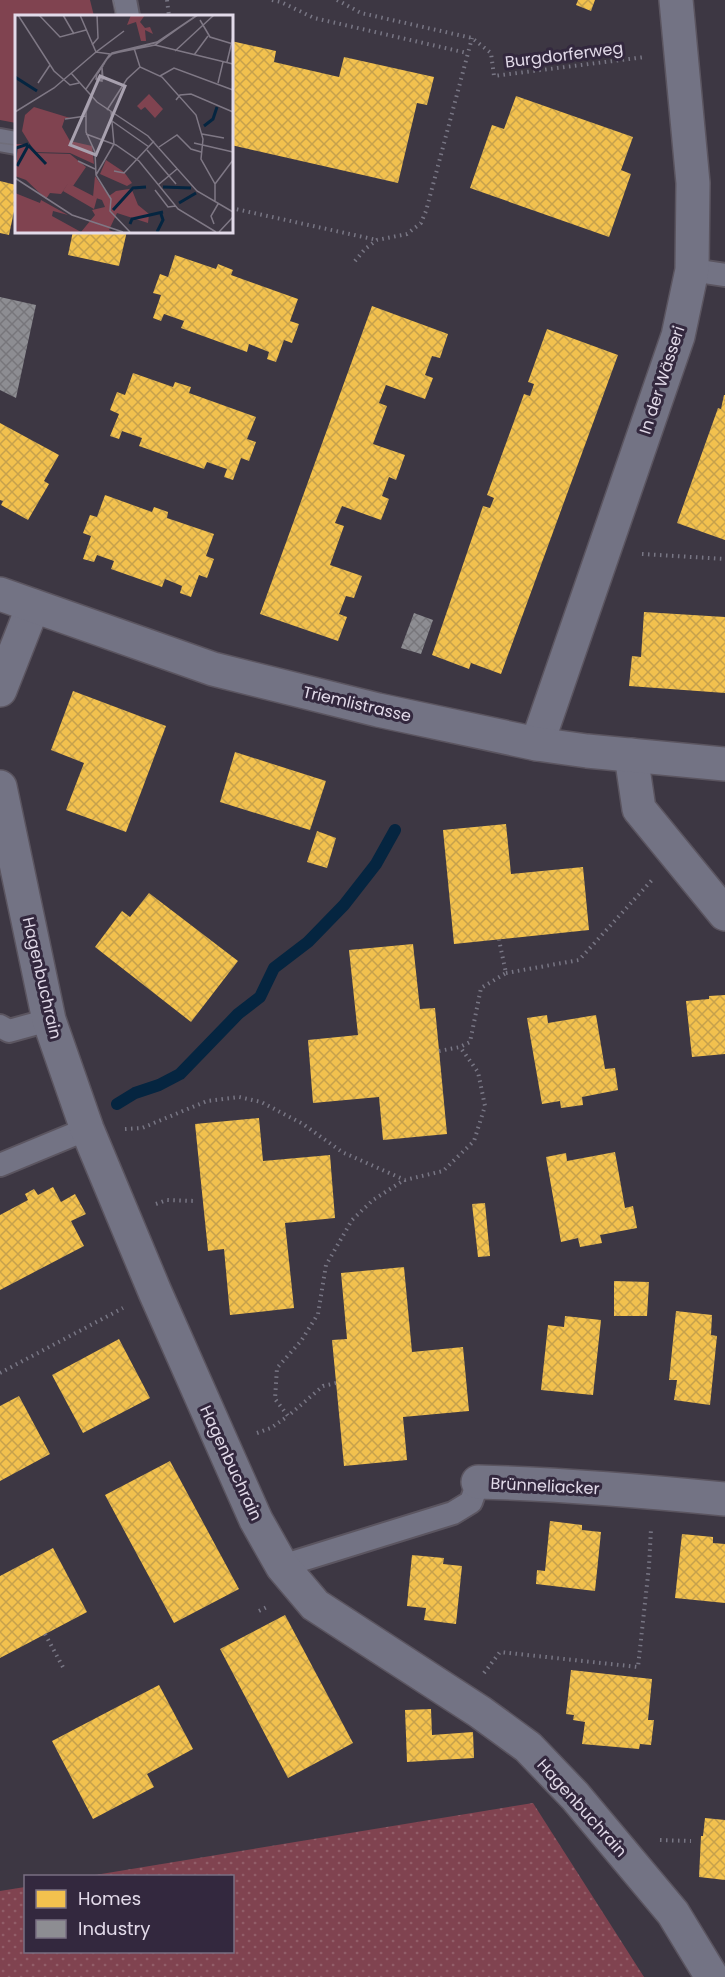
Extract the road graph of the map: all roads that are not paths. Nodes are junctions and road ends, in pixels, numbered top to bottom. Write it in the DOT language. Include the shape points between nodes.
graph roads {
  1 [pos="124,0"];
  2 [pos="676,0"];
  3 [pos="128,15"];
  4 [pos="0,140"];
  5 [pos="15,143"];
  6 [pos="692,270"];
  7 [pos="725,275"];
  8 [pos="0,594"];
  9 [pos="33,606"];
  10 [pos="0,690"];
  11 [pos="537,744"];
  12 [pos="631,755"];
  13 [pos="725,764"];
  14 [pos="0,788"];
  15 [pos="725,914"];
  16 [pos="49,1020"];
  17 [pos="0,1026"];
  18 [pos="103,1129"];
  19 [pos="0,1165"];
  20 [pos="478,1482"];
  21 [pos="725,1499"];
  22 [pos="282,1566"];
  23 [pos="712,1977"];
  1 -- 3 [label="lane"];
  2 -- 6 [label="street, In der Wässeri" via="693,183"];
  4 -- 5 [label="lane"];
  6 -- 7 [label="lane"];
  6 -- 11 [label="street, In der Wässeri" via="678,336"];
  8 -- 9 [label="street, Triemlistrasse"];
  9 -- 10 [label="street"];
  9 -- 11 [label="street, Triemlistrasse" via="213,669"];
  11 -- 12 [label="street, Triemlistrasse"];
  12 -- 13 [label="street, Triemlistrasse"];
  12 -- 15 [label="street" via="639,809"];
  14 -- 16 [label="street, Hagenbuchrain"];
  16 -- 17 [label="lane" via="9,1031"];
  16 -- 18 [label="street, Hagenbuchrain"];
  18 -- 19 [label="lane"];
  18 -- 22 [label="street, Hagenbuchrain" via="154,1292 256,1520"];
  20 -- 21 [label="street, Brünneliacker"];
  20 -- 22 [label="lane, Brünneliacker" via="471,1502 453,1513"];
  22 -- 23 [label="street, Hagenbuchrain" via="315,1605 480,1712 528,1748 673,1913"];
}
